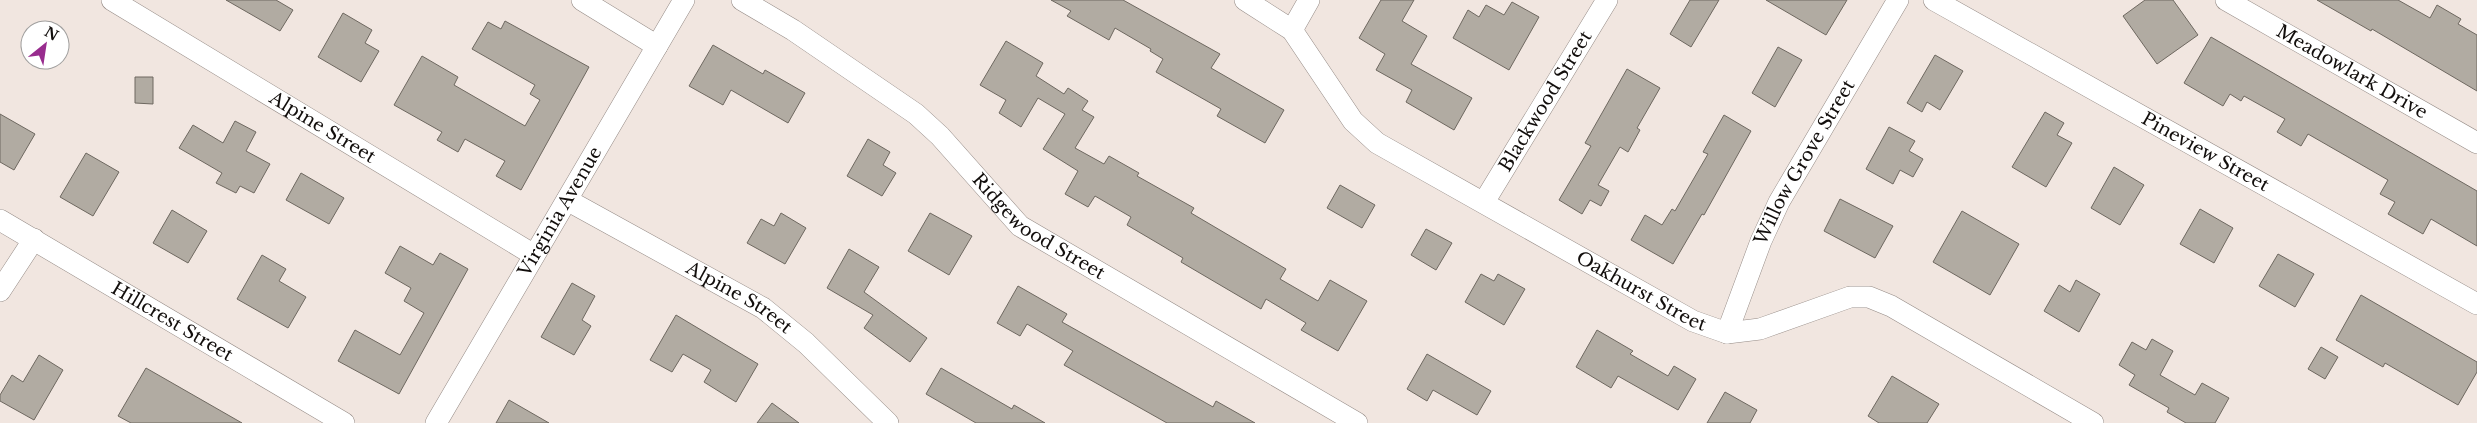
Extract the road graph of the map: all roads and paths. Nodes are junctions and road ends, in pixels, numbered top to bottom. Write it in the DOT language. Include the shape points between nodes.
graph roads {
  1 [pos="112,0"];
  2 [pos="582,0"];
  3 [pos="684,0"];
  4 [pos="742,0"];
  5 [pos="1245,0"];
  6 [pos="1309,0"];
  7 [pos="1607,0"];
  8 [pos="1898,0"];
  9 [pos="1934,0"];
  10 [pos="2226,0"];
  11 [pos="1292,30"];
  12 [pos="657,46"];
  13 [pos="2477,143"];
  14 [pos="567,200"];
  15 [pos="1484,202"];
  16 [pos="0,220"];
  17 [pos="34,239"];
  18 [pos="534,255"];
  19 [pos="0,291"];
  20 [pos="2477,304"];
  21 [pos="1727,333"];
  22 [pos="344,423"];
  23 [pos="436,423"];
  24 [pos="888,423"];
  25 [pos="1357,423"];
  26 [pos="2093,423"];
  1 -- 18 [label="street, Alpine Street"];
  2 -- 12 [label="street"];
  3 -- 12 [label="street, Virginia Avenue"];
  4 -- 25 [label="street, Ridgewood Street" via="793,30 916,114 940,136 1020,226"];
  5 -- 11 [label="street, Oakhurst Street"];
  6 -- 11 [label="street"];
  7 -- 15 [label="street, Blackwood Street"];
  8 -- 21 [label="street, Willow Grove Street" via="1779,202"];
  9 -- 20 [label="street, Pineview Street"];
  10 -- 13 [label="street, Meadowlark Drive"];
  11 -- 15 [label="street, Oakhurst Street" via="1353,121 1377,143"];
  12 -- 14 [label="street, Virginia Avenue"];
  14 -- 18 [label="street, Virginia Avenue"];
  14 -- 24 [label="street, Alpine Street" via="763,308 806,343"];
  15 -- 21 [label="street, Oakhurst Street" via="1693,322"];
  16 -- 17 [label="street, Hillcrest Street"];
  17 -- 19 [label="street"];
  17 -- 22 [label="street, Hillcrest Street"];
  18 -- 23 [label="street, Virginia Avenue"];
  21 -- 26 [label="street, Oakhurst Street" via="1760,329 1850,297 1869,297 1892,306"];
}
